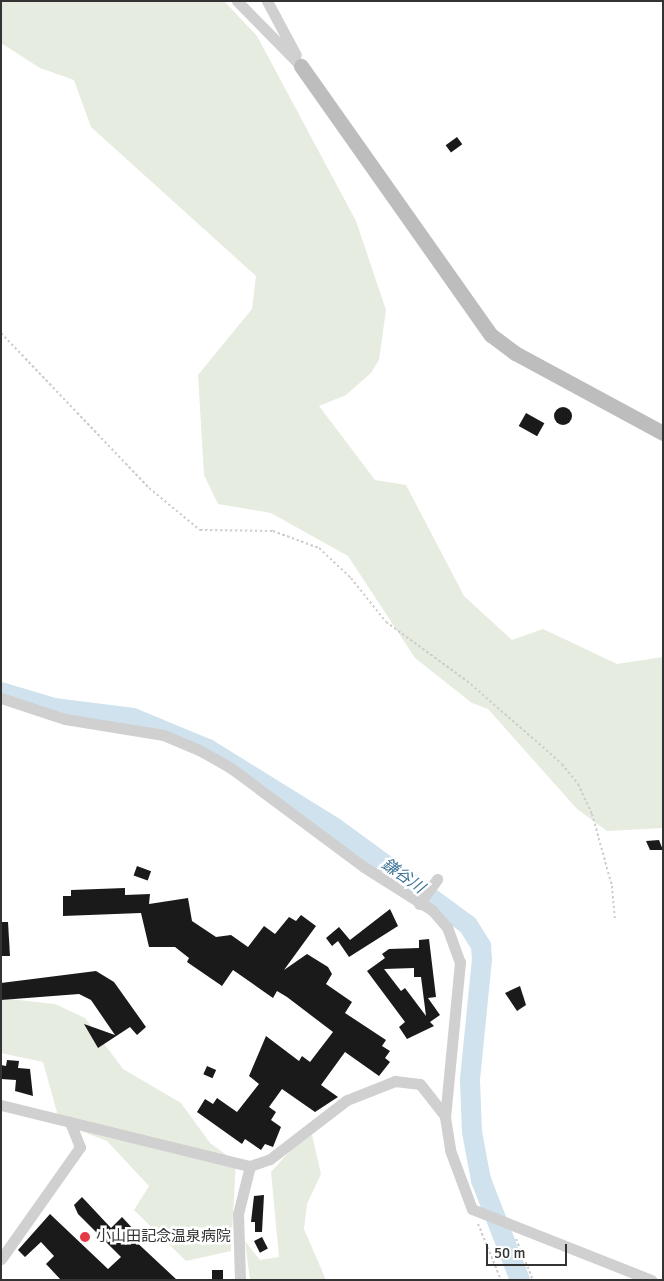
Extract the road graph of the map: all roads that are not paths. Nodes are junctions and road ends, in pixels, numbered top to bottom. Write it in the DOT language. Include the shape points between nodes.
graph roads {
  1 [pos="237,1"];
  2 [pos="267,1"];
  3 [pos="301,66"];
  4 [pos="663,433"];
  5 [pos="1,698"];
  6 [pos="437,879"];
  7 [pos="419,904"];
  8 [pos="1,1105"];
  9 [pos="445,1117"];
  10 [pos="70,1122"];
  11 [pos="250,1166"];
  12 [pos="1,1259"];
  13 [pos="240,1280"];
  14 [pos="651,1280"];
  1 -- 3 [label="street"];
  2 -- 3 [label="street"];
  3 -- 4 [label="street" via="491,335 514,353"];
  5 -- 7 [label="street" via="65,719 164,735 198,750 231,768"];
  6 -- 7 [label="street"];
  7 -- 9 [label="street" via="447,927 460,962"];
  8 -- 10 [label="street"];
  9 -- 11 [label="street" via="420,1084 395,1081 347,1100 270,1159"];
  9 -- 14 [label="street" via="450,1150 472,1209"];
  10 -- 11 [label="street"];
  10 -- 12 [label="street" via="80,1147"];
  11 -- 13 [label="street" via="238,1214"];
}
